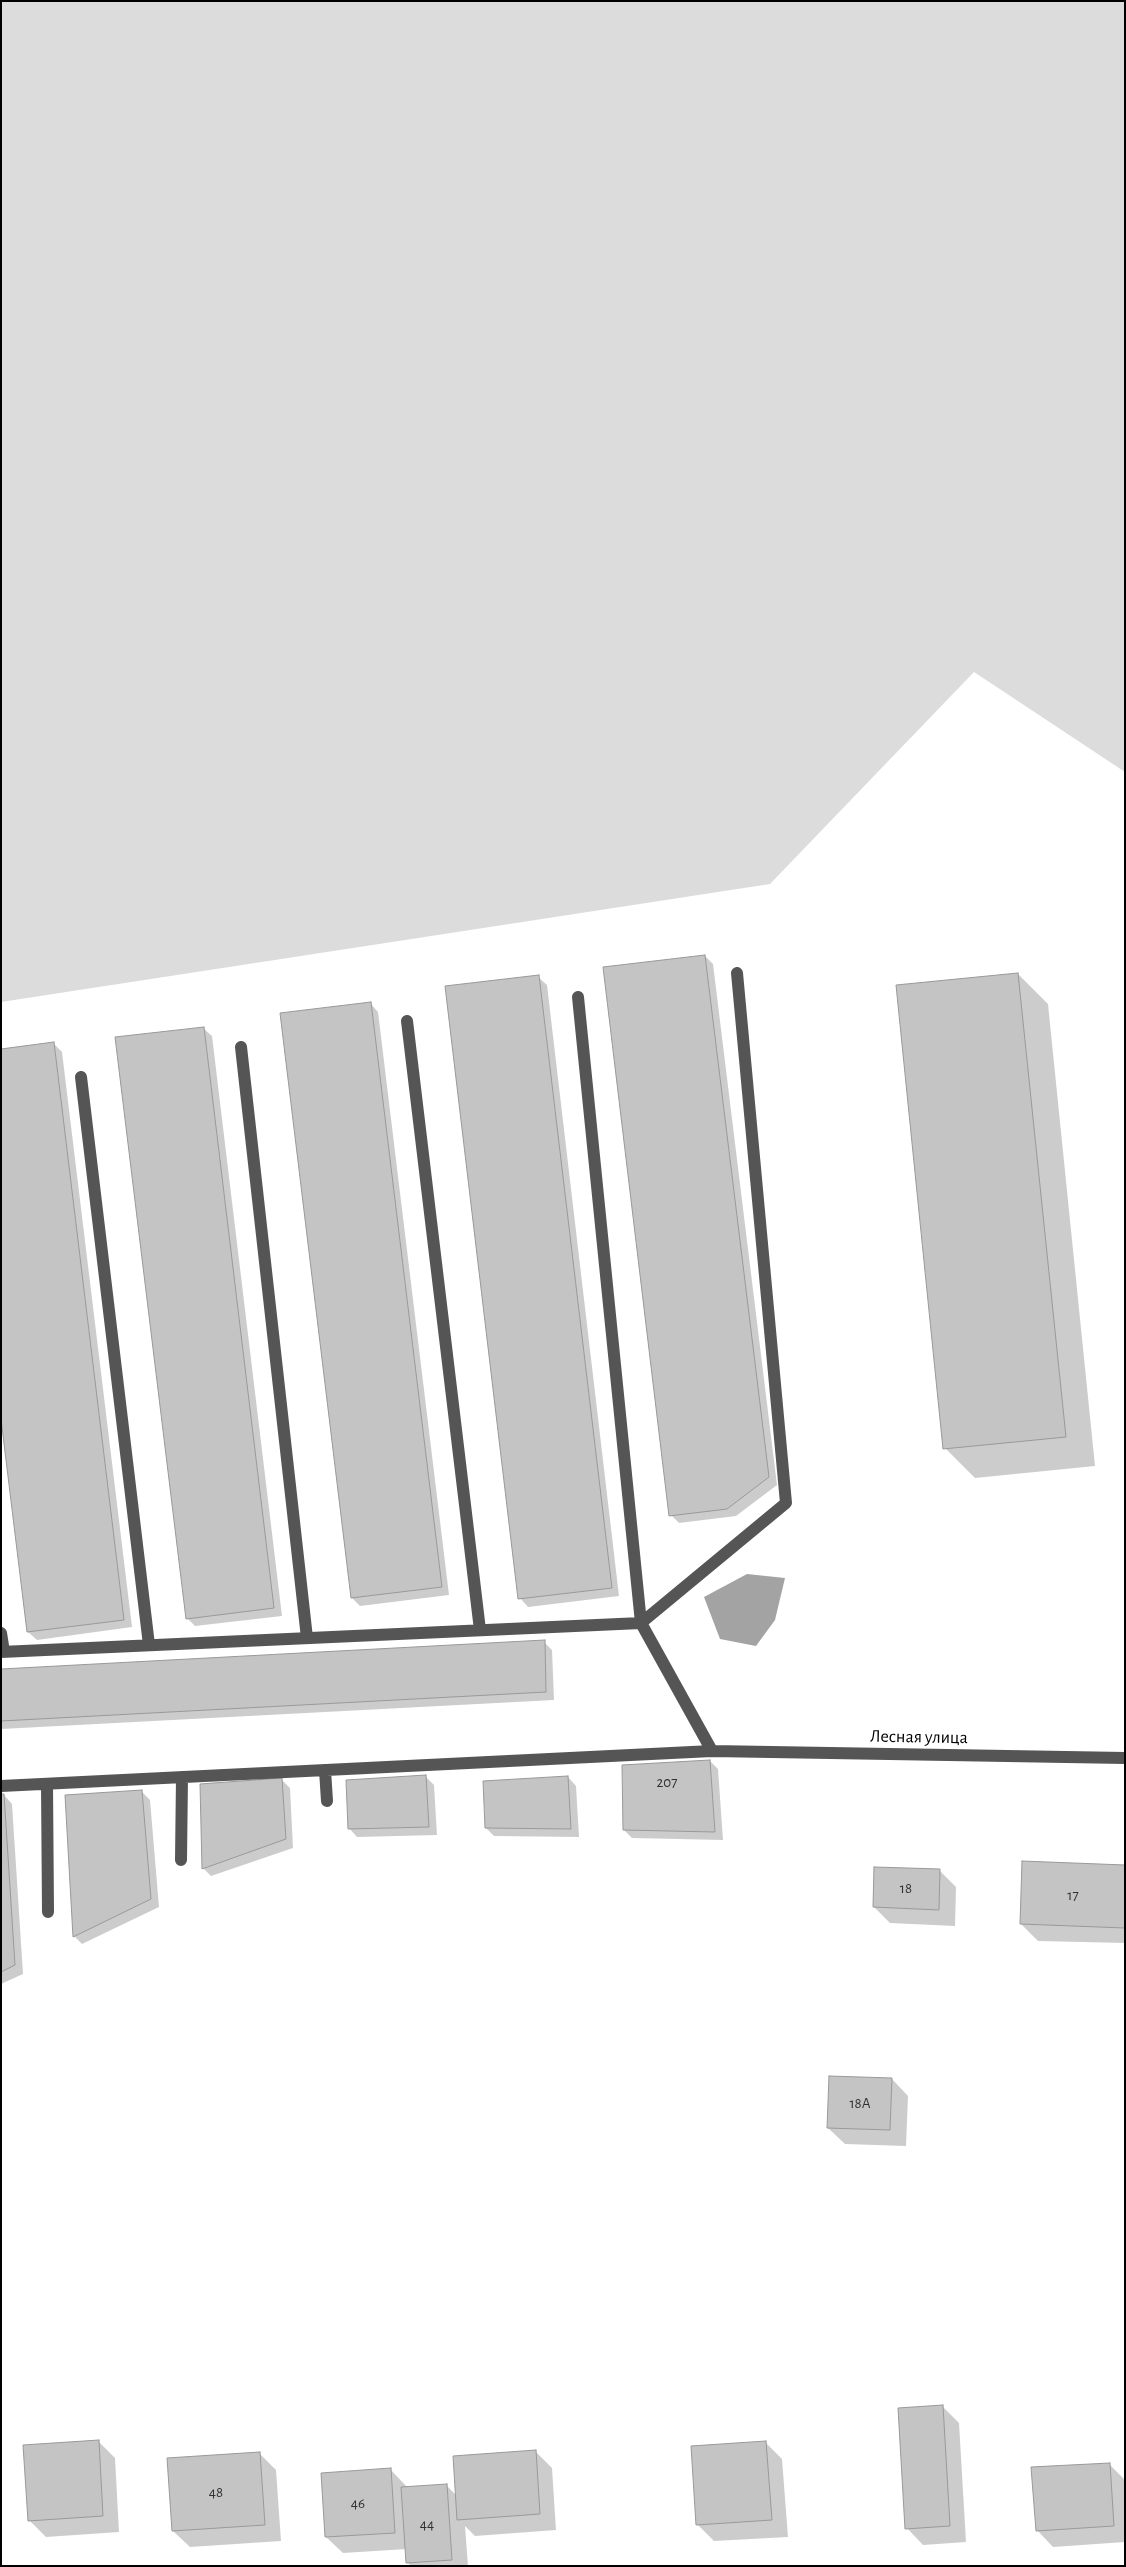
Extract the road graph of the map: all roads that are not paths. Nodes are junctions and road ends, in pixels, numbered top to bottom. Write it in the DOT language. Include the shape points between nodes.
graph roads {
  1 [pos="737,973"];
  2 [pos="578,997"];
  3 [pos="407,1021"];
  4 [pos="241,1047"];
  5 [pos="81,1077"];
  6 [pos="641,1623"];
  7 [pos="480,1630"];
  8 [pos="1,1633"];
  9 [pos="307,1638"];
  10 [pos="150,1645"];
  11 [pos="3,1652"];
  12 [pos="712,1751"];
  13 [pos="1125,1758"];
  14 [pos="325,1770"];
  15 [pos="182,1777"];
  16 [pos="47,1784"];
  17 [pos="1,1786"];
  18 [pos="327,1801"];
  19 [pos="181,1860"];
  20 [pos="48,1912"];
  1 -- 6 [label="street" via="786,1503"];
  2 -- 6 [label="street"];
  3 -- 7 [label="street"];
  4 -- 9 [label="street"];
  5 -- 10 [label="street"];
  6 -- 7 [label="street"];
  6 -- 12 [label="street"];
  7 -- 9 [label="street"];
  8 -- 11 [label="street"];
  9 -- 10 [label="street"];
  10 -- 11 [label="street"];
  12 -- 13 [label="street, Лесная улица"];
  12 -- 14 [label="street, Лесная улица"];
  14 -- 15 [label="street, Лесная улица"];
  14 -- 18 [label="street"];
  15 -- 16 [label="street, Лесная улица"];
  15 -- 19 [label="street"];
  16 -- 17 [label="street, Лесная улица"];
  16 -- 20 [label="street"];
}
